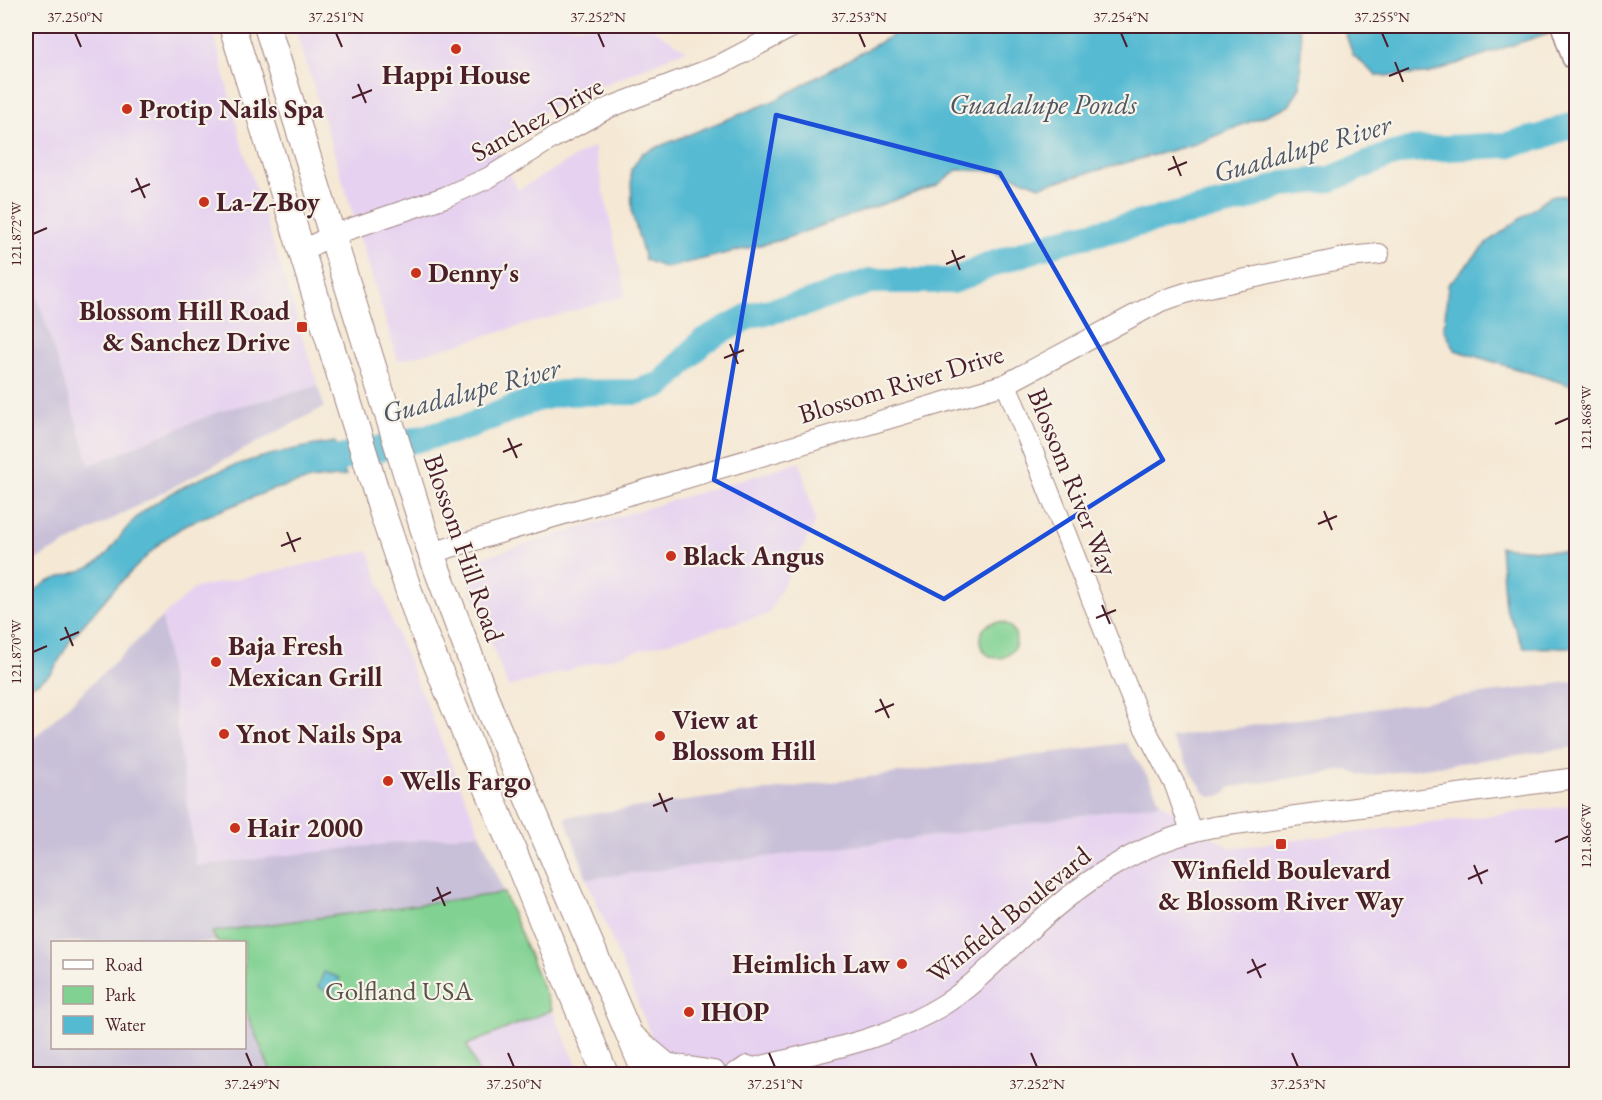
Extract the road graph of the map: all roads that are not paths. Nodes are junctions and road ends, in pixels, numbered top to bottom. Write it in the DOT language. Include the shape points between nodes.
graph roads {
  1 [pos="232,26"];
  2 [pos="267,26"];
  3 [pos="794,26"];
  4 [pos="1566,26"];
  5 [pos="1576,56"];
  6 [pos="332,235"];
  7 [pos="302,251"];
  8 [pos="1379,254"];
  9 [pos="1006,384"];
  10 [pos="384,517"];
  11 [pos="430,553"];
  12 [pos="451,700"];
  13 [pos="492,715"];
  14 [pos="1576,778"];
  15 [pos="1191,831"];
  16 [pos="632,1037"];
  17 [pos="740,1073"];
  18 [pos="605,1074"];
  19 [pos="646,1074"];
  20 [pos="713,1074"];
  1 -- 7 [label="main road"];
  2 -- 6 [label="main road, Blossom Hill Road"];
  3 -- 6 [label="street, Sanchez Drive" via="718,66 608,108 488,178 445,197"];
  4 -- 5 [label="highway"];
  6 -- 7 [label="street, Sanchez Drive"];
  6 -- 11 [label="main road, Blossom Hill Road"];
  7 -- 10 [label="main road"];
  8 -- 9 [label="street, Blossom River Drive" via="1348,257 1161,301"];
  9 -- 11 [label="street, Blossom River Drive"];
  9 -- 15 [label="street, Blossom River Way" via="1137,715 1175,785"];
  10 -- 11 [label="main road" via="418,550"];
  10 -- 12 [label="main road"];
  11 -- 13 [label="main road, Blossom Hill Road"];
  12 -- 13 [label="main road" via="471,712"];
  12 -- 18 [label="main road"];
  13 -- 16 [label="main road, Blossom Hill Road"];
  14 -- 15 [label="street, Winfield Boulevard"];
  15 -- 17 [label="street, Winfield Boulevard" via="1137,851 1073,891 944,1005 894,1031"];
  16 -- 19 [label="main road, Blossom Hill Road"];
  16 -- 20 [label="main road" via="666,1066"];
}
